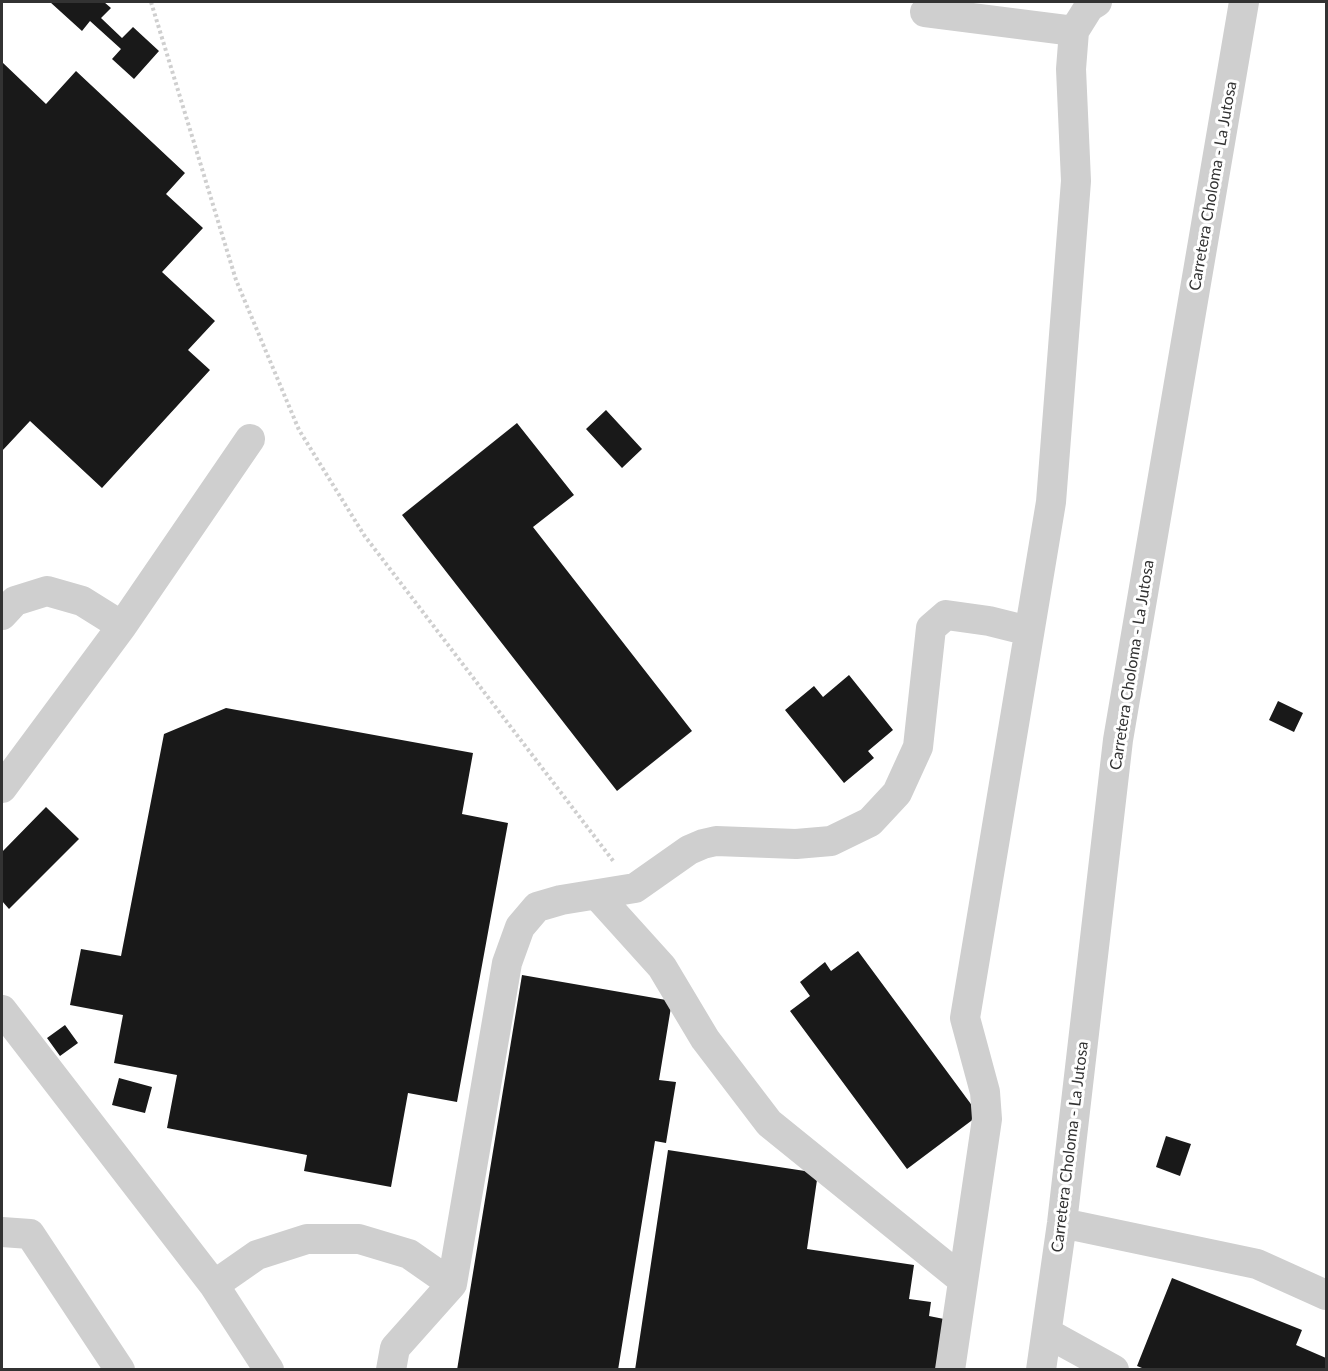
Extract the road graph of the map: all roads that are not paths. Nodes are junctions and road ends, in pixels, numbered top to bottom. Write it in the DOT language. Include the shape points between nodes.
graph roads {
  1 [pos="1097,2"];
  2 [pos="1240,2"];
  3 [pos="925,12"];
  4 [pos="1074,31"];
  5 [pos="250,440"];
  6 [pos="2,615"];
  7 [pos="122,626"];
  8 [pos="1029,631"];
  9 [pos="2,788"];
  10 [pos="597,895"];
  11 [pos="2,1010"];
  12 [pos="1062,1223"];
  13 [pos="2,1232"];
  14 [pos="963,1280"];
  15 [pos="214,1284"];
  16 [pos="452,1284"];
  17 [pos="1326,1295"];
  18 [pos="1047,1333"];
  19 [pos="120,1370"];
  20 [pos="269,1370"];
  21 [pos="391,1370"];
  22 [pos="950,1370"];
  23 [pos="1041,1370"];
  24 [pos="1114,1370"];
  1 -- 4 [label="street" via="1089,7"];
  2 -- 12 [label="street, Carretera Choloma - La Jutosa" via="1118,740"];
  3 -- 4 [label="street"];
  4 -- 8 [label="street" via="1071,69 1076,182 1051,502"];
  5 -- 7 [label="street"];
  6 -- 7 [label="street" via="15,601 46,591 82,601"];
  7 -- 9 [label="street"];
  8 -- 10 [label="street" via="946,615 931,628 918,747 897,793 870,822 831,841 703,844 634,888"];
  8 -- 14 [label="street" via="965,1018 985,1092 987,1119"];
  10 -- 14 [label="street" via="662,967 705,1040 769,1123"];
  10 -- 16 [label="street" via="537,907 520,927 507,963"];
  11 -- 15 [label="street"];
  12 -- 17 [label="street" via="1257,1264"];
  12 -- 18 [label="street, Carretera Choloma - La Jutosa"];
  13 -- 19 [label="street" via="30,1234"];
  14 -- 22 [label="street"];
  15 -- 16 [label="street" via="267,1251 307,1239 359,1239 409,1254"];
  15 -- 20 [label="street"];
  16 -- 21 [label="street" via="395,1348"];
  18 -- 23 [label="street, Carretera Choloma - La Jutosa"];
  18 -- 24 [label="street"];
}
